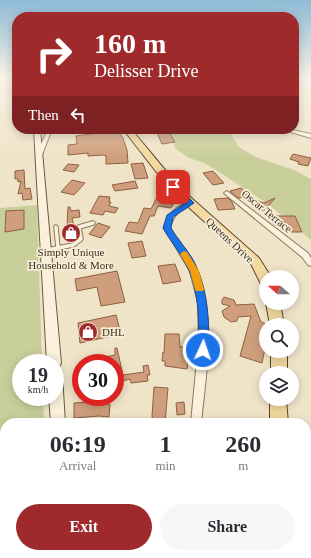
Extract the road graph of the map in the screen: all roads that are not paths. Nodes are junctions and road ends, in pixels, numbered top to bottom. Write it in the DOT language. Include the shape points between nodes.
graph roads {
  1 [pos="299,133"];
  2 [pos="37,134"];
  3 [pos="48,134"];
  4 [pos="131,134"];
  5 [pos="311,136"];
  6 [pos="38,155"];
  7 [pos="227,193"];
  8 [pos="191,203"];
  9 [pos="93,223"];
  10 [pos="56,227"];
  11 [pos="58,248"];
  12 [pos="47,250"];
  13 [pos="311,263"];
  14 [pos="262,270"];
  15 [pos="53,354"];
  16 [pos="57,406"];
  17 [pos="278,406"];
  18 [pos="58,418"];
  19 [pos="196,418"];
  20 [pos="278,418"];
  1 -- 5 [label="street"];
  2 -- 6 [label="main road"];
  3 -- 6 [label="street"];
  4 -- 8 [label="main road, Queens Drive" via="164,177"];
  6 -- 12 [label="main road"];
  7 -- 13 [label="street, Oscar Terrace"];
  8 -- 14 [label="main road, Queens Drive"];
  8 -- 19 [label="street" via="170,216 167,228 194,271 202,303 204,339"];
  9 -- 11 [label="lane" via="79,226 81,240 78,243"];
  10 -- 11 [label="lane"];
  11 -- 12 [label="lane"];
  12 -- 15 [label="main road"];
  16 -- 18 [label="main road"];
  17 -- 20 [label="main road"];
}
